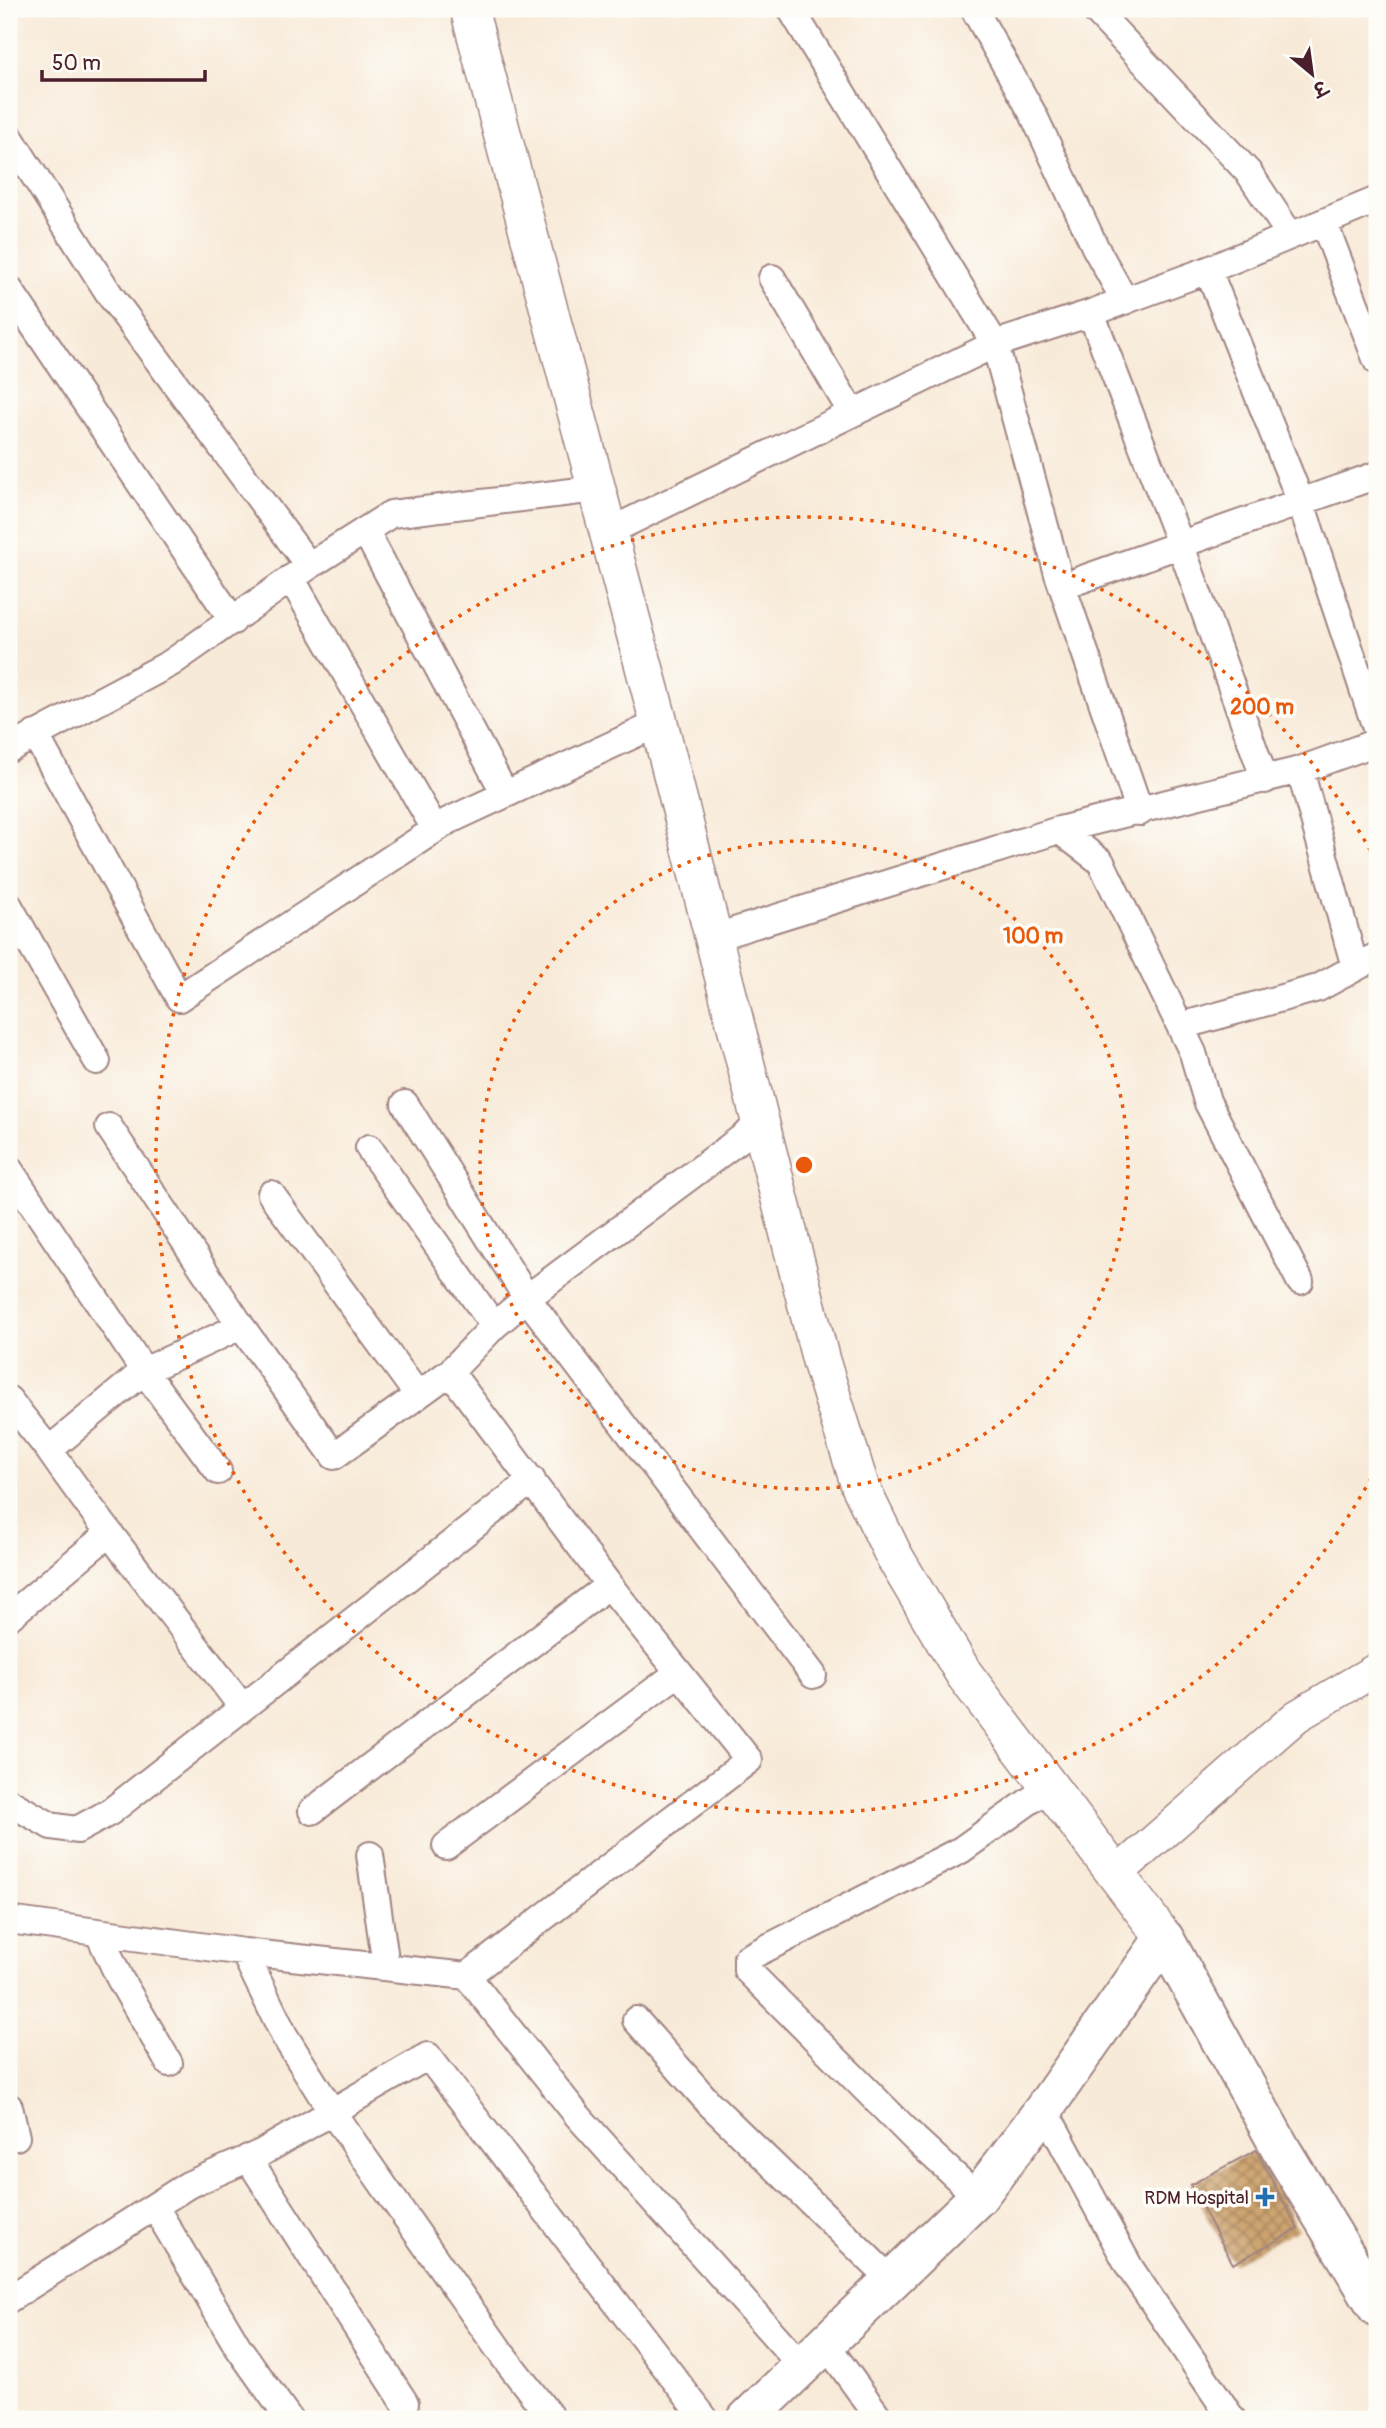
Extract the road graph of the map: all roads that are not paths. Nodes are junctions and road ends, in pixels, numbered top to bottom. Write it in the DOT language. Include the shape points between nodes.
graph roads {
  1 [pos="469,9"];
  2 [pos="791,9"];
  3 [pos="974,9"];
  4 [pos="1094,9"];
  5 [pos="9,136"];
  6 [pos="1377,200"];
  7 [pos="1324,223"];
  8 [pos="1290,235"];
  9 [pos="1208,270"];
  10 [pos="772,278"];
  11 [pos="9,289"];
  12 [pos="1125,301"];
  13 [pos="1091,313"];
  14 [pos="995,344"];
  15 [pos="1377,360"];
  16 [pos="852,413"];
  17 [pos="1377,475"];
  18 [pos="596,489"];
  19 [pos="1300,500"];
  20 [pos="366,532"];
  21 [pos="608,532"];
  22 [pos="1181,546"];
  23 [pos="300,572"];
  24 [pos="1080,580"];
  25 [pos="233,621"];
  26 [pos="659,723"];
  27 [pos="1377,731"];
  28 [pos="36,734"];
  29 [pos="1377,742"];
  30 [pos="9,749"];
  31 [pos="1300,770"];
  32 [pos="1265,780"];
  33 [pos="505,794"];
  34 [pos="1140,812"];
  35 [pos="435,830"];
  36 [pos="1059,830"];
  37 [pos="9,906"];
  38 [pos="712,938"];
  39 [pos="1366,962"];
  40 [pos="1181,1026"];
  41 [pos="97,1061"];
  42 [pos="405,1104"];
  43 [pos="760,1125"];
  44 [pos="109,1127"];
  45 [pos="369,1148"];
  46 [pos="9,1170"];
  47 [pos="271,1194"];
  48 [pos="1300,1281"];
  49 [pos="527,1298"];
  50 [pos="241,1326"];
  51 [pos="494,1326"];
  52 [pos="144,1371"];
  53 [pos="450,1372"];
  54 [pos="418,1394"];
  55 [pos="9,1400"];
  56 [pos="49,1450"];
  57 [pos="218,1471"];
  58 [pos="532,1480"];
  59 [pos="108,1535"];
  60 [pos="609,1586"];
  61 [pos="9,1617"];
  62 [pos="1377,1669"];
  63 [pos="678,1674"];
  64 [pos="813,1675"];
  65 [pos="242,1707"];
  66 [pos="1049,1787"];
  67 [pos="9,1802"];
  68 [pos="312,1811"];
  69 [pos="446,1846"];
  70 [pos="370,1855"];
  71 [pos="1115,1875"];
  72 [pos="9,1920"];
  73 [pos="98,1932"];
  74 [pos="1164,1938"];
  75 [pos="244,1952"];
  76 [pos="386,1966"];
  77 [pos="467,1976"];
  78 [pos="636,2020"];
  79 [pos="169,2063"];
  80 [pos="9,2107"];
  81 [pos="1044,2109"];
  82 [pos="332,2112"];
  83 [pos="16,2137"];
  84 [pos="248,2158"];
  85 [pos="978,2197"];
  86 [pos="155,2207"];
  87 [pos="891,2280"];
  88 [pos="9,2299"];
  89 [pos="1377,2307"];
  90 [pos="813,2355"];
  91 [pos="405,2403"];
  92 [pos="289,2419"];
  93 [pos="552,2419"];
  94 [pos="705,2419"];
  95 [pos="747,2419"];
  96 [pos="880,2419"];
  97 [pos="1232,2419"];
  1 -- 18 [label="main road"];
  2 -- 14 [label="street"];
  3 -- 12 [label="street" via="1033,114"];
  4 -- 8 [label="street" via="1249,173"];
  5 -- 23 [label="street" via="110,295"];
  6 -- 7 [label="street"];
  7 -- 8 [label="street"];
  7 -- 15 [label="street"];
  8 -- 9 [label="street"];
  9 -- 12 [label="street"];
  9 -- 19 [label="street"];
  10 -- 16 [label="street"];
  11 -- 25 [label="street"];
  12 -- 13 [label="street"];
  13 -- 14 [label="street"];
  13 -- 22 [label="street"];
  14 -- 16 [label="street"];
  14 -- 34 [label="street" via="1058,574"];
  16 -- 21 [label="street"];
  17 -- 19 [label="street"];
  18 -- 20 [label="street" via="391,514"];
  18 -- 21 [label="main road"];
  19 -- 22 [label="street"];
  19 -- 27 [label="street"];
  20 -- 23 [label="street"];
  20 -- 33 [label="street"];
  21 -- 26 [label="main road"];
  22 -- 24 [label="street"];
  22 -- 32 [label="street"];
  23 -- 25 [label="street"];
  23 -- 35 [label="street"];
  25 -- 28 [label="street" via="172,663"];
  26 -- 33 [label="street"];
  26 -- 38 [label="main road"];
  28 -- 30 [label="street"];
  28 -- 35 [label="street" via="179,998"];
  29 -- 31 [label="street"];
  31 -- 32 [label="street"];
  31 -- 39 [label="street"];
  32 -- 34 [label="street"];
  33 -- 35 [label="street"];
  34 -- 36 [label="street"];
  36 -- 38 [label="street"];
  36 -- 40 [label="street" via="1101,862"];
  37 -- 41 [label="street"];
  38 -- 43 [label="main road"];
  39 -- 40 [label="street" via="1318,988"];
  40 -- 48 [label="street" via="1207,1101"];
  42 -- 49 [label="street"];
  43 -- 49 [label="street"];
  43 -- 66 [label="main road" via="821,1361 859,1486 894,1556 964,1674"];
  44 -- 50 [label="street"];
  45 -- 51 [label="street"];
  46 -- 52 [label="street"];
  47 -- 54 [label="street"];
  49 -- 51 [label="street"];
  49 -- 64 [label="street"];
  50 -- 52 [label="street"];
  50 -- 54 [label="street" via="334,1456"];
  51 -- 53 [label="street"];
  52 -- 56 [label="street"];
  52 -- 57 [label="street"];
  53 -- 54 [label="street"];
  53 -- 58 [label="street"];
  55 -- 56 [label="street"];
  56 -- 59 [label="street"];
  58 -- 60 [label="street"];
  58 -- 65 [label="street"];
  59 -- 61 [label="street"];
  59 -- 65 [label="street"];
  60 -- 63 [label="street"];
  60 -- 68 [label="street"];
  62 -- 71 [label="street" via="1297,1716"];
  63 -- 69 [label="street"];
  63 -- 77 [label="street" via="749,1760"];
  65 -- 67 [label="street" via="110,1812 77,1830 51,1826"];
  66 -- 71 [label="main road"];
  66 -- 85 [label="street" via="961,1850 747,1958 747,1970"];
  70 -- 76 [label="street"];
  71 -- 74 [label="main road"];
  72 -- 73 [label="street"];
  73 -- 75 [label="street"];
  73 -- 79 [label="street"];
  74 -- 81 [label="main road"];
  74 -- 89 [label="main road" via="1281,2149"];
  75 -- 76 [label="street"];
  75 -- 82 [label="street" via="284,2035"];
  76 -- 77 [label="street"];
  77 -- 90 [label="street" via="577,2115"];
  78 -- 87 [label="street" via="709,2103"];
  80 -- 83 [label="street"];
  81 -- 85 [label="main road"];
  81 -- 97 [label="street" via="1130,2268"];
  82 -- 84 [label="street"];
  82 -- 93 [label="street"];
  82 -- 94 [label="street" via="428,2056"];
  84 -- 86 [label="street" via="188,2185"];
  84 -- 91 [label="street"];
  85 -- 87 [label="main road"];
  86 -- 88 [label="street"];
  86 -- 92 [label="street" via="238,2347"];
  87 -- 90 [label="main road"];
  90 -- 95 [label="main road"];
  90 -- 96 [label="street"];
}
